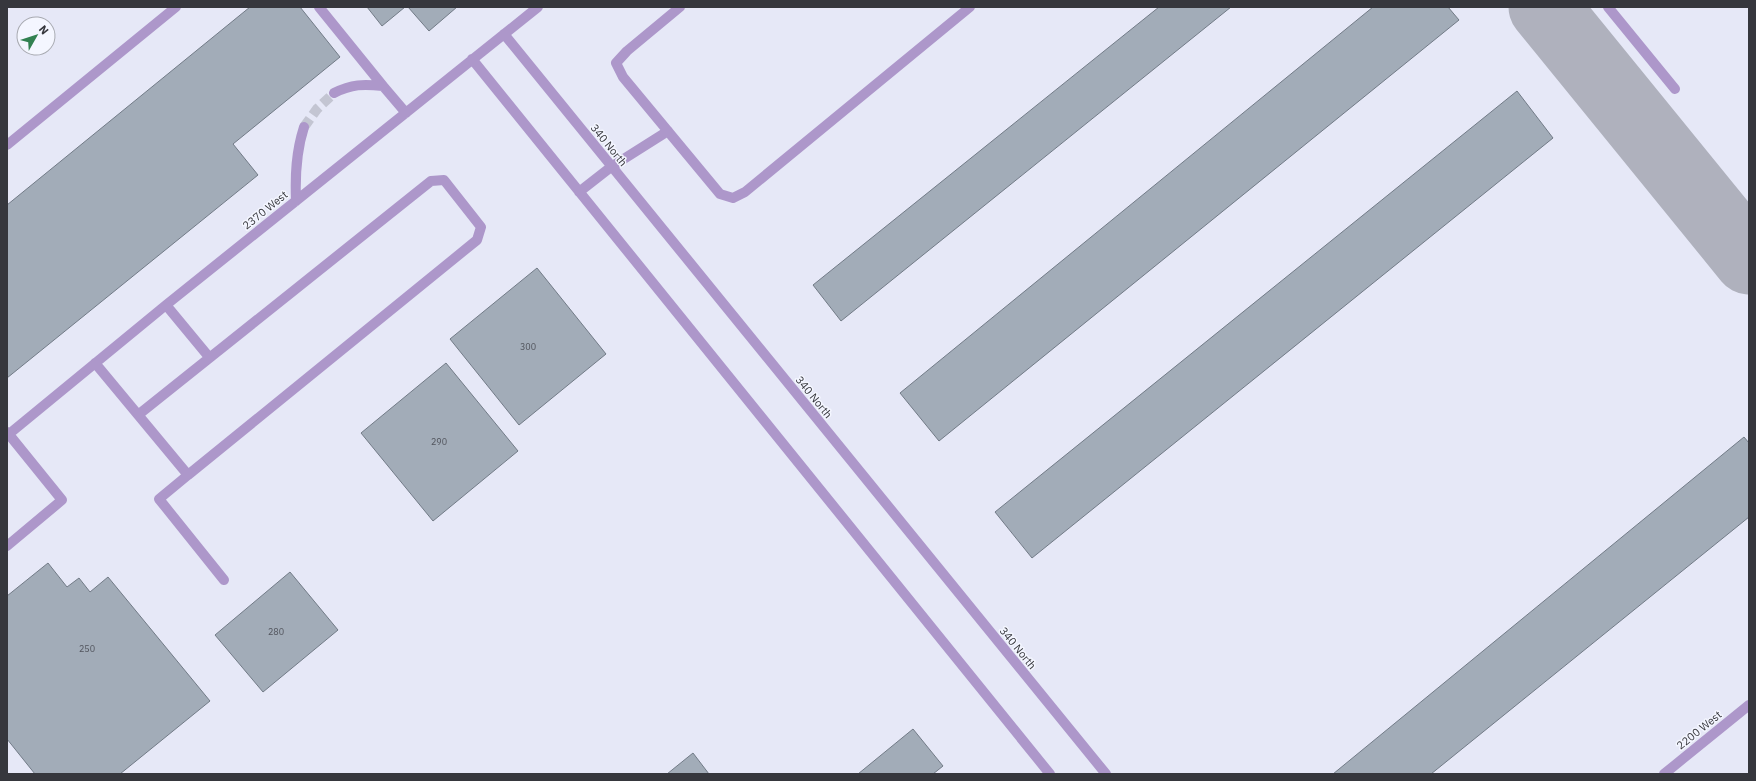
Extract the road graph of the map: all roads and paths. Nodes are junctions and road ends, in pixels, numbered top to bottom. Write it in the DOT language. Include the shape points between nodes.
graph roads {
  1 [pos="176,7"];
  2 [pos="319,7"];
  3 [pos="538,7"];
  4 [pos="680,7"];
  5 [pos="1608,7"];
  6 [pos="965,8"];
  7 [pos="504,34"];
  8 [pos="472,59"];
  9 [pos="383,86"];
  10 [pos="1675,89"];
  11 [pos="334,93"];
  12 [pos="406,112"];
  13 [pos="304,127"];
  14 [pos="668,131"];
  15 [pos="7,145"];
  16 [pos="611,167"];
  17 [pos="580,192"];
  18 [pos="296,201"];
  19 [pos="166,305"];
  20 [pos="209,358"];
  21 [pos="95,363"];
  22 [pos="138,415"];
  23 [pos="8,433"];
  24 [pos="188,475"];
  25 [pos="7,546"];
  26 [pos="224,580"];
  27 [pos="1749,705"];
  28 [pos="1050,774"];
  29 [pos="1106,774"];
  30 [pos="1664,774"];
  1 -- 15 [label="street"];
  2 -- 9 [label="street"];
  3 -- 7 [label="street, 2370 West"];
  4 -- 14 [label="street" via="616,63 623,77"];
  5 -- 10 [label="street"];
  6 -- 14 [label="street" via="745,192 733,198 720,194"];
  7 -- 8 [label="street, 2370 West"];
  7 -- 16 [label="street, 340 North"];
  8 -- 12 [label="street, 2370 West"];
  8 -- 17 [label="street"];
  9 -- 11 [label="street" via="365,84 347,87"];
  9 -- 12 [label="street"];
  12 -- 18 [label="street, 2370 West"];
  13 -- 18 [label="street" via="298,148 295,175"];
  14 -- 16 [label="street"];
  16 -- 17 [label="street"];
  16 -- 29 [label="street, 340 North"];
  17 -- 28 [label="street"];
  18 -- 19 [label="street, 2370 West"];
  19 -- 20 [label="street"];
  19 -- 21 [label="street, 2370 West"];
  20 -- 22 [label="street"];
  20 -- 24 [label="street" via="431,181 444,180 481,227 477,240"];
  21 -- 22 [label="street"];
  21 -- 23 [label="street, 2370 West"];
  22 -- 24 [label="street"];
  23 -- 25 [label="street" via="62,500"];
  24 -- 26 [label="street" via="158,499"];
  27 -- 30 [label="street, 2200 West"];
}
